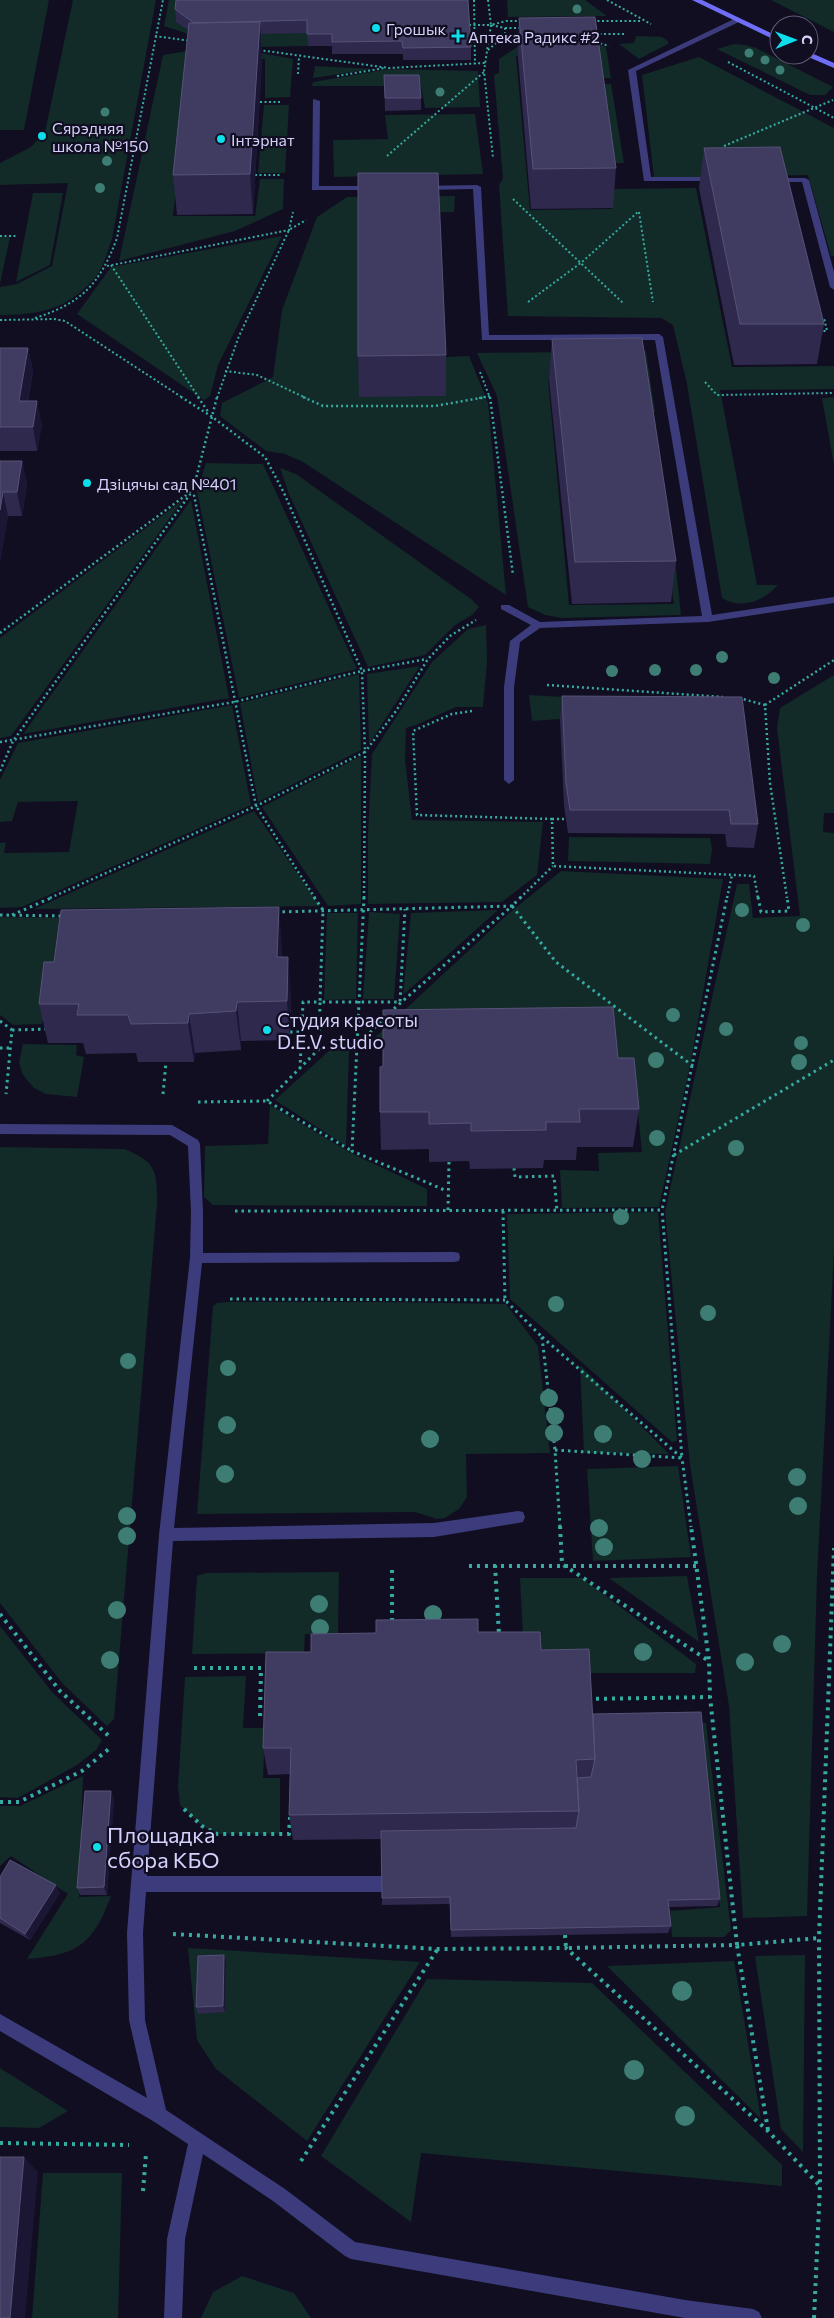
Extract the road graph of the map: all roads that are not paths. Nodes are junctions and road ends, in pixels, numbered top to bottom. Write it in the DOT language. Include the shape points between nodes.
graph roads {
  1 [pos="696,0"];
  2 [pos="738,21"];
  3 [pos="769,35"];
  4 [pos="819,59"];
  5 [pos="834,66"];
  6 [pos="316,101"];
  7 [pos="726,179"];
  8 [pos="766,180"];
  9 [pos="380,188"];
  10 [pos="409,188"];
  11 [pos="834,287"];
  12 [pos="834,600"];
  13 [pos="505,607"];
  14 [pos="708,619"];
  15 [pos="538,625"];
  16 [pos="509,780"];
  17 [pos="0,1129"];
  18 [pos="454,1257"];
  19 [pos="196,1258"];
  20 [pos="518,1517"];
  21 [pos="166,1535"];
  22 [pos="138,1884"];
  23 [pos="382,1884"];
  24 [pos="0,2022"];
  25 [pos="159,2115"];
  26 [pos="197,2140"];
  27 [pos="684,2314"];
  28 [pos="173,2318"];
  29 [pos="753,2318"];
  1 -- 2 [label="street"];
  2 -- 3 [label="street"];
  2 -- 7 [label="lane" via="632,70 647,179"];
  4 -- 5 [label="street"];
  6 -- 9 [label="lane" via="315,188"];
  8 -- 11 [label="lane" via="806,180"];
  10 -- 14 [label="lane" via="477,187 485,338 659,337"];
  12 -- 14 [label="lane"];
  13 -- 15 [label="lane"];
  14 -- 15 [label="lane"];
  15 -- 16 [label="lane" via="515,641 510,687"];
  17 -- 19 [label="lane" via="172,1130 194,1144"];
  18 -- 19 [label="lane"];
  19 -- 21 [label="lane"];
  20 -- 21 [label="lane" via="434,1530"];
  21 -- 22 [label="lane"];
  22 -- 23 [label="lane"];
  22 -- 25 [label="lane" via="135,1933 137,2020"];
  24 -- 25 [label="lane"];
  25 -- 26 [label="lane"];
  26 -- 27 [label="lane" via="279,2195 351,2250"];
  26 -- 28 [label="lane" via="176,2238"];
  27 -- 29 [label="lane"];
}
